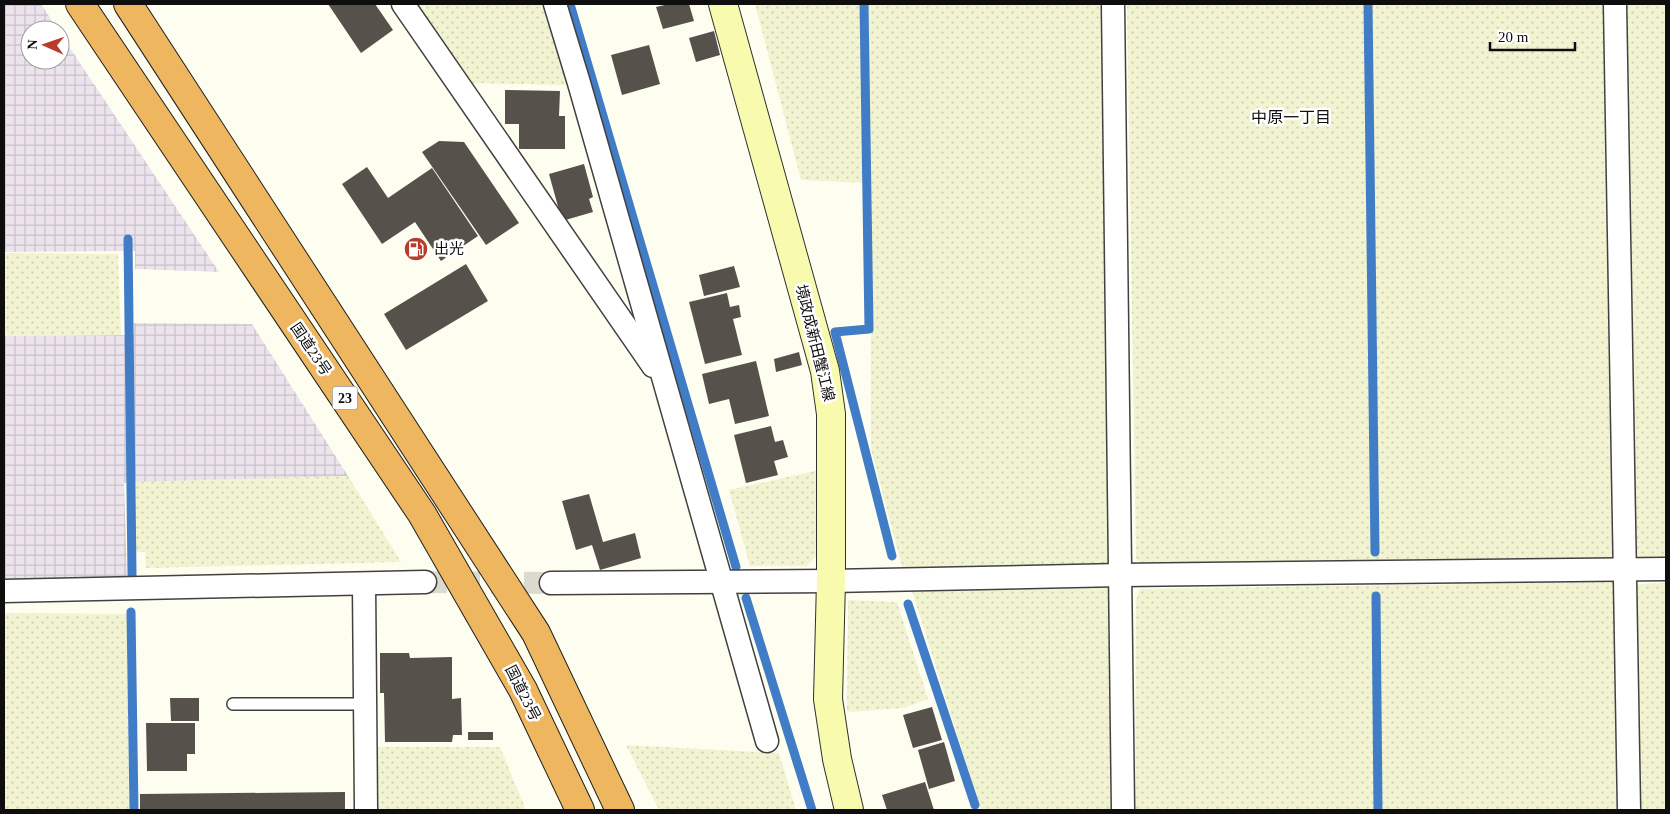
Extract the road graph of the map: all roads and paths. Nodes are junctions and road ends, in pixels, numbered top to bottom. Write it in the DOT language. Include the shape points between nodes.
graph roads {
  1 [pos="80,4"];
  2 [pos="128,4"];
  3 [pos="403,4"];
  4 [pos="555,4"];
  5 [pos="723,4"];
  6 [pos="1113,4"];
  7 [pos="1615,4"];
  8 [pos="664,381"];
  9 [pos="1626,569"];
  10 [pos="1666,569"];
  11 [pos="1121,575"];
  12 [pos="831,581"];
  13 [pos="425,582"];
  14 [pos="721,582"];
  15 [pos="552,583"];
  16 [pos="364,584"];
  17 [pos="4,591"];
  18 [pos="233,704"];
  19 [pos="365,704"];
  20 [pos="767,741"];
  21 [pos="366,810"];
  22 [pos="580,810"];
  23 [pos="620,810"];
  24 [pos="849,810"];
  25 [pos="1123,810"];
  26 [pos="1629,810"];
  1 -- 22 [label="highway, 国道23号 / 23" via="422,514 523,690"];
  2 -- 23 [label="highway, 23" via="536,633"];
  3 -- 8 [label="street"];
  4 -- 8 [label="street"];
  5 -- 12 [label="main road, 境政成新田蟹江線" via="825,371 831,414"];
  6 -- 11 [label="street"];
  7 -- 9 [label="street"];
  8 -- 14 [label="street"];
  9 -- 10 [label="street"];
  9 -- 11 [label="street"];
  9 -- 26 [label="street"];
  11 -- 12 [label="street"];
  11 -- 25 [label="street"];
  12 -- 14 [label="street"];
  12 -- 24 [label="main road, 境政成新田蟹江線" via="828,699"];
  13 -- 16 [label="street"];
  14 -- 15 [label="street"];
  14 -- 20 [label="street"];
  16 -- 17 [label="street"];
  16 -- 19 [label="street"];
  18 -- 19 [label="lane"];
  19 -- 21 [label="street"];
}
